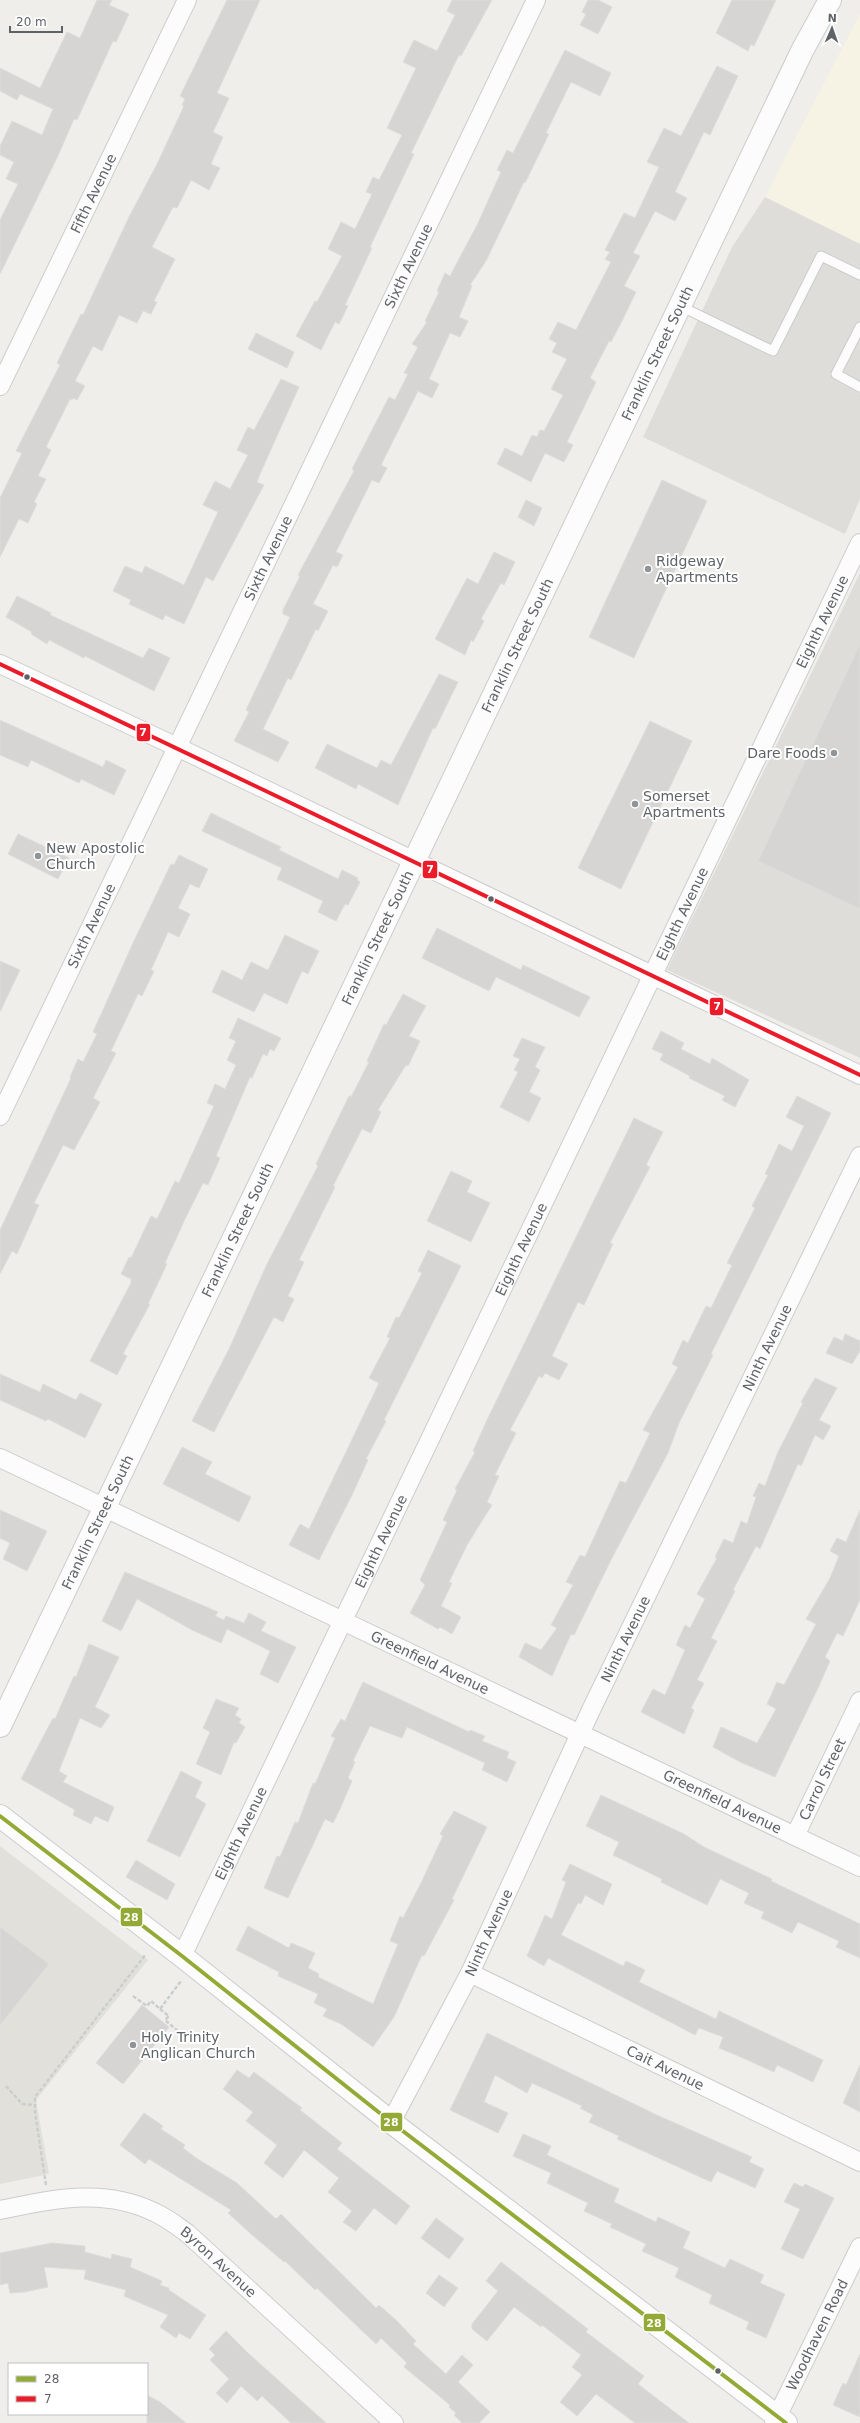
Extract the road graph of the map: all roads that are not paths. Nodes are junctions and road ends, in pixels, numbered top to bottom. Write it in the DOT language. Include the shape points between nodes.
graph roads {
  1 [pos="187,0"];
  2 [pos="536,0"];
  3 [pos="830,0"];
  4 [pos="860,275"];
  5 [pos="680,306"];
  6 [pos="860,327"];
  7 [pos="0,386"];
  8 [pos="860,387"];
  9 [pos="860,543"];
  10 [pos="0,664"];
  11 [pos="177,747"];
  12 [pos="414,862"];
  13 [pos="652,976"];
  14 [pos="860,1075"];
  15 [pos="0,1116"];
  16 [pos="860,1156"];
  17 [pos="0,1458"];
  18 [pos="106,1507"];
  19 [pos="344,1620"];
  20 [pos="860,1701"];
  21 [pos="0,1726"];
  22 [pos="581,1733"];
  23 [pos="0,1816"];
  24 [pos="795,1836"];
  25 [pos="860,1867"];
  26 [pos="182,1956"];
  27 [pos="470,1973"];
  28 [pos="391,2122"];
  29 [pos="860,2162"];
  30 [pos="0,2210"];
  31 [pos="860,2247"];
  32 [pos="779,2421"];
  33 [pos="394,2423"];
  1 -- 7 [label="street, Fifth Avenue"];
  2 -- 11 [label="street, Sixth Avenue"];
  3 -- 5 [label="street, Franklin Street South" via="814,27"];
  4 -- 5 [label="lane" via="821,256 773,351"];
  5 -- 12 [label="street, Franklin Street South"];
  6 -- 8 [label="lane" via="836,374"];
  9 -- 13 [label="street, Eighth Avenue"];
  10 -- 11 [label="street"];
  11 -- 12 [label="street"];
  11 -- 15 [label="street, Sixth Avenue"];
  12 -- 13 [label="street"];
  12 -- 18 [label="street, Franklin Street South"];
  13 -- 14 [label="street"];
  13 -- 19 [label="street, Eighth Avenue"];
  16 -- 22 [label="street, Ninth Avenue"];
  17 -- 18 [label="street, Greenfield Avenue"];
  18 -- 19 [label="street, Greenfield Avenue"];
  18 -- 21 [label="street, Franklin Street South"];
  19 -- 22 [label="street, Greenfield Avenue"];
  19 -- 26 [label="street, Eighth Avenue"];
  20 -- 24 [label="street, Carrol Street"];
  22 -- 24 [label="street, Greenfield Avenue"];
  22 -- 27 [label="street, Ninth Avenue"];
  23 -- 26 [label="street"];
  24 -- 25 [label="street, Greenfield Avenue"];
  26 -- 28 [label="street"];
  27 -- 28 [label="street, Ninth Avenue"];
  27 -- 29 [label="street, Cait Avenue"];
  28 -- 32 [label="street"];
  30 -- 33 [label="street, Byron Avenue" via="49,2199 85,2195 120,2201 156,2212 187,2232"];
  31 -- 32 [label="street, Woodhaven Road"];
}
